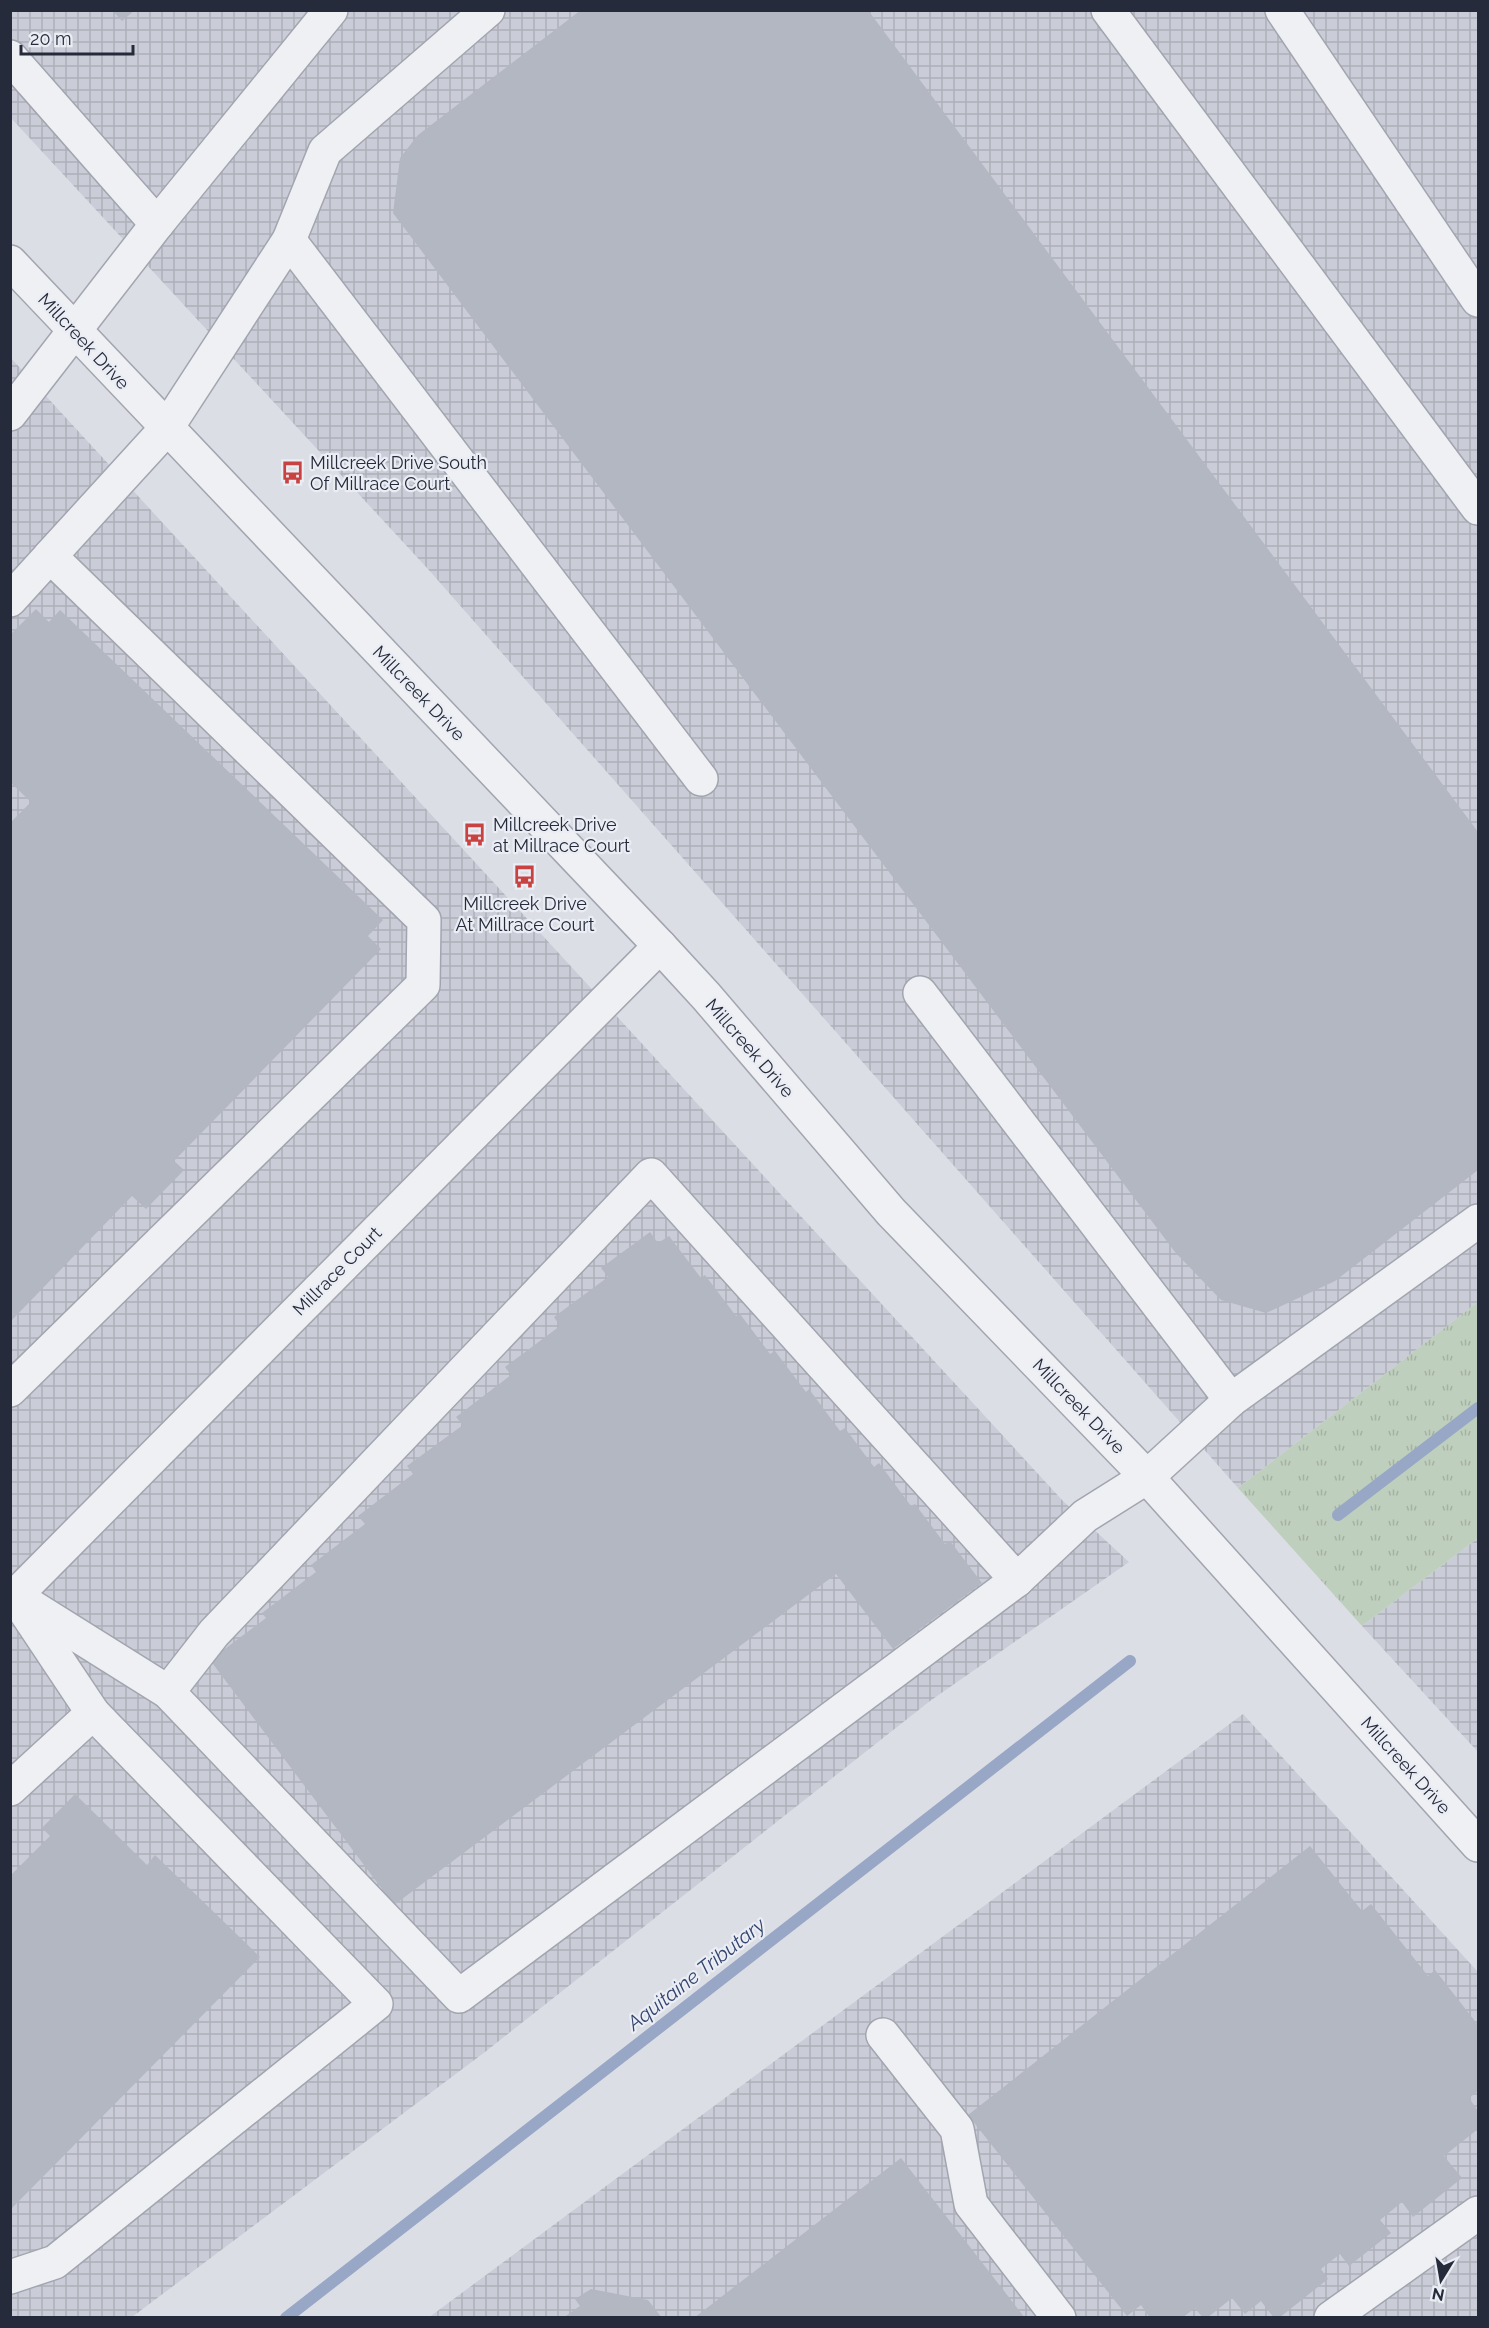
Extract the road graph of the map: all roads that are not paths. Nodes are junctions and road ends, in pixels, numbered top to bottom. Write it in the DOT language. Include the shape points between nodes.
graph roads {
  1 [pos="332,10"];
  2 [pos="488,10"];
  3 [pos="1108,10"];
  4 [pos="1282,10"];
  5 [pos="10,57"];
  6 [pos="157,224"];
  7 [pos="289,240"];
  8 [pos="10,262"];
  9 [pos="1479,300"];
  10 [pos="74,331"];
  11 [pos="10,414"];
  12 [pos="166,429"];
  13 [pos="1479,508"];
  14 [pos="50,556"];
  15 [pos="10,600"];
  16 [pos="700,779"];
  17 [pos="660,946"];
  18 [pos="920,993"];
  19 [pos="1479,1221"];
  20 [pos="10,1390"];
  21 [pos="1231,1400"];
  22 [pos="1147,1477"];
  23 [pos="1017,1580"];
  24 [pos="12,1591"];
  25 [pos="168,1692"];
  26 [pos="93,1713"];
  27 [pos="10,1789"];
  28 [pos="1479,1845"];
  29 [pos="883,2035"];
  30 [pos="1479,2213"];
  31 [pos="10,2277"];
  32 [pos="1059,2318"];
  33 [pos="1331,2318"];
  1 -- 6 [label="street"];
  2 -- 7 [label="street" via="325,151"];
  3 -- 13 [label="street"];
  4 -- 9 [label="street"];
  5 -- 6 [label="street"];
  6 -- 10 [label="street"];
  7 -- 12 [label="street"];
  7 -- 16 [label="street"];
  8 -- 10 [label="street, Millcreek Drive"];
  10 -- 11 [label="street"];
  10 -- 12 [label="street, Millcreek Drive"];
  12 -- 14 [label="street"];
  12 -- 17 [label="street, Millcreek Drive"];
  14 -- 15 [label="street"];
  14 -- 20 [label="street" via="424,920 423,985"];
  17 -- 22 [label="street, Millcreek Drive" via="891,1212"];
  17 -- 24 [label="street, Millrace Court"];
  18 -- 21 [label="street"];
  19 -- 21 [label="street"];
  21 -- 22 [label="street"];
  22 -- 23 [label="street" via="1085,1516"];
  22 -- 28 [label="street, Millcreek Drive"];
  23 -- 25 [label="street" via="459,1996"];
  23 -- 25 [label="street" via="651,1175 214,1633"];
  24 -- 25 [label="street"];
  24 -- 26 [label="street"];
  26 -- 27 [label="street"];
  26 -- 31 [label="street" via="376,2004 55,2262"];
  29 -- 32 [label="street" via="957,2128 971,2204"];
  30 -- 33 [label="street"];
}
